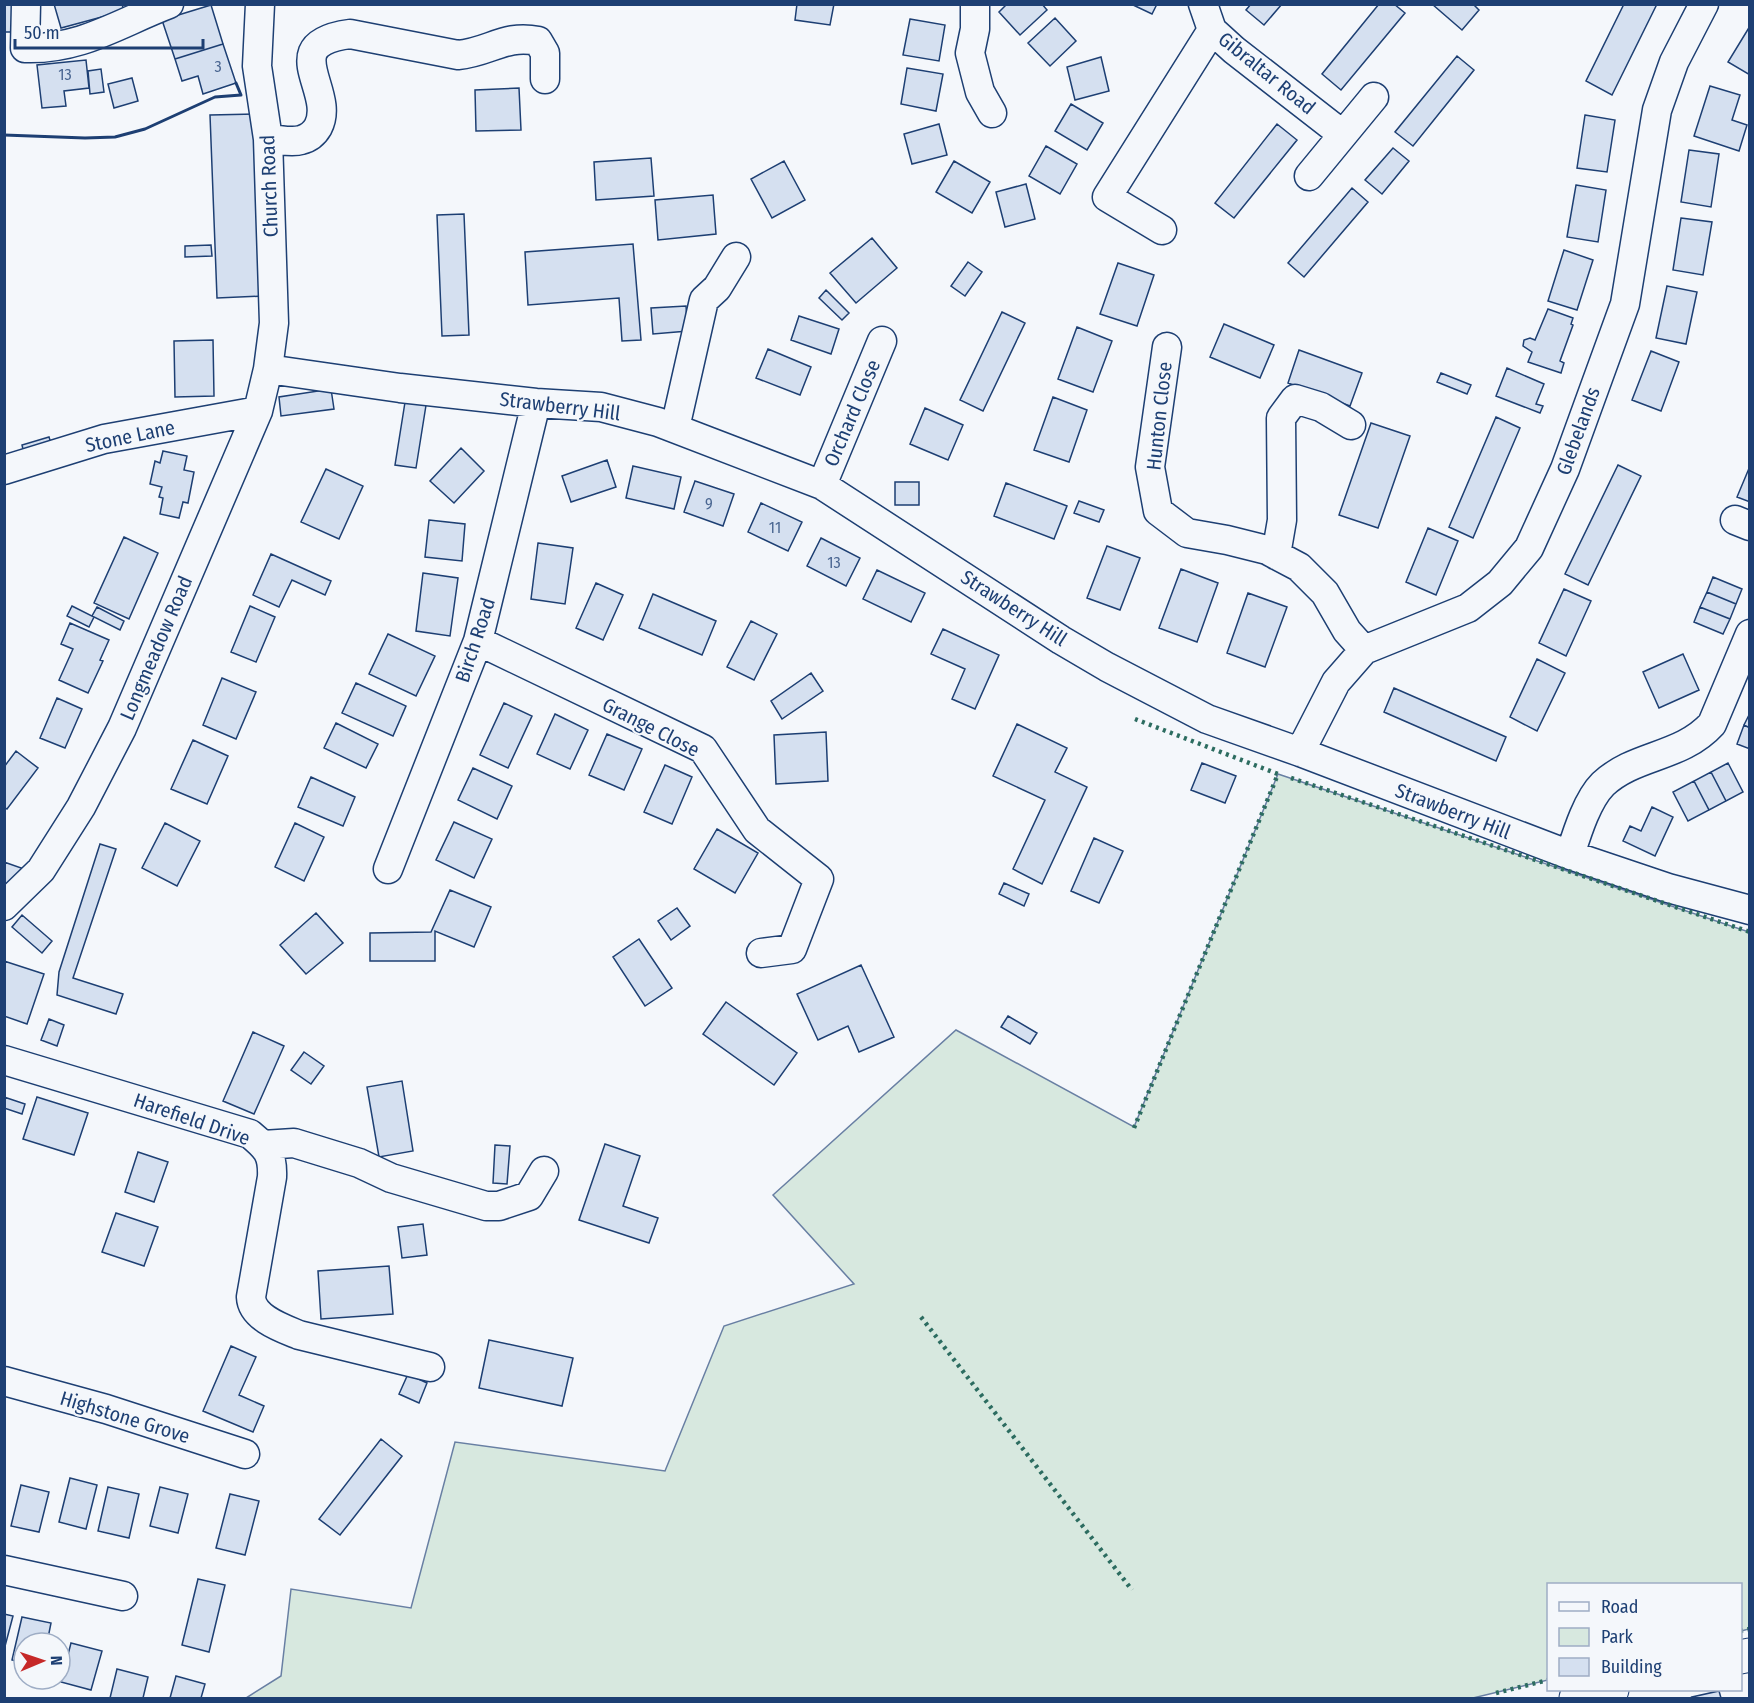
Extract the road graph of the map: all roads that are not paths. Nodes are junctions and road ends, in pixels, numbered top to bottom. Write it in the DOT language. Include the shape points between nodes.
graph roads {
  1 [pos="26,4"];
  2 [pos="169,4"];
  3 [pos="260,4"];
  4 [pos="975,4"];
  5 [pos="1704,4"];
  6 [pos="1208,17"];
  7 [pos="545,79"];
  8 [pos="1374,97"];
  9 [pos="992,113"];
  10 [pos="1342,134"];
  11 [pos="268,139"];
  12 [pos="1309,176"];
  13 [pos="1162,230"];
  14 [pos="736,257"];
  15 [pos="882,341"];
  16 [pos="1167,347"];
  17 [pos="268,369"];
  18 [pos="536,403"];
  19 [pos="258,411"];
  20 [pos="1351,425"];
  21 [pos="675,428"];
  22 [pos="4,470"];
  23 [pos="822,485"];
  24 [pos="1276,555"];
  25 [pos="1749,634"];
  26 [pos="478,641"];
  27 [pos="1364,650"];
  28 [pos="1300,752"];
  29 [pos="1570,855"];
  30 [pos="388,869"];
  31 [pos="4,906"];
  32 [pos="1749,910"];
  33 [pos="761,953"];
  34 [pos="4,1060"];
  35 [pos="263,1145"];
  36 [pos="544,1171"];
  37 [pos="430,1367"];
  38 [pos="4,1381"];
  39 [pos="245,1454"];
  40 [pos="4,1570"];
  41 [pos="123,1595"];
  42 [pos="1605,1691"];
  43 [pos="1579,1698"];
  1 -- 2 [label="street" via="25,48 41,49 101,35"];
  3 -- 11 [label="street, Church Road" via="258,66"];
  4 -- 9 [label="street" via="970,53 981,93"];
  5 -- 27 [label="street, Glebelands" via="1674,62 1657,110 1625,304 1565,469 1529,548 1500,583 1468,608"];
  6 -- 10 [label="street, Gibraltar Road" via="1234,50"];
  6 -- 13 [label="street" via="1107,197"];
  7 -- 11 [label="street" via="545,53 538,41 507,40 473,54 458,55 350,34 335,36 314,49 312,57 322,112 314,134 300,141"];
  8 -- 10 [label="street"];
  10 -- 12 [label="street"];
  11 -- 17 [label="street, Church Road" via="274,323"];
  14 -- 21 [label="street" via="717,288 704,300"];
  15 -- 23 [label="street, Orchard Close"];
  16 -- 24 [label="street, Hunton Close" via="1150,467 1158,510 1187,533"];
  17 -- 18 [label="street, Strawberry Hill"];
  17 -- 19 [label="street, Longmeadow Road"];
  18 -- 21 [label="street, Strawberry Hill" via="601,407"];
  18 -- 26 [label="street, Birch Road"];
  19 -- 22 [label="street, Stone Lane" via="104,439"];
  19 -- 31 [label="street, Longmeadow Road" via="122,728 81,807 41,870"];
  20 -- 24 [label="street" via="1321,407 1295,399 1281,418 1282,520"];
  21 -- 23 [label="street, Strawberry Hill"];
  23 -- 28 [label="street, Strawberry Hill" via="1107,667 1207,719"];
  24 -- 27 [label="street, Hunton Close" via="1299,567 1325,593 1347,632"];
  25 -- 29 [label="street" via="1712,724 1686,746 1631,766 1602,785 1579,828"];
  26 -- 30 [label="street, Birch Road"];
  26 -- 33 [label="street, Grange Close" via="703,749 757,830 819,879 792,949"];
  27 -- 28 [label="street, Glebelands" via="1336,682"];
  28 -- 29 [label="street, Strawberry Hill"];
  29 -- 32 [label="street, Strawberry Hill"];
  34 -- 35 [label="street, Harefield Drive" via="250,1134"];
  35 -- 36 [label="street" via="294,1143 359,1163 391,1178 486,1206 529,1196"];
  35 -- 37 [label="street, Harefield Drive" via="272,1161 272,1177 251,1297 255,1312 299,1335"];
  38 -- 39 [label="street, Highstone Grove"];
  40 -- 41 [label="street"];
  42 -- 43 [label="highway"];
}
